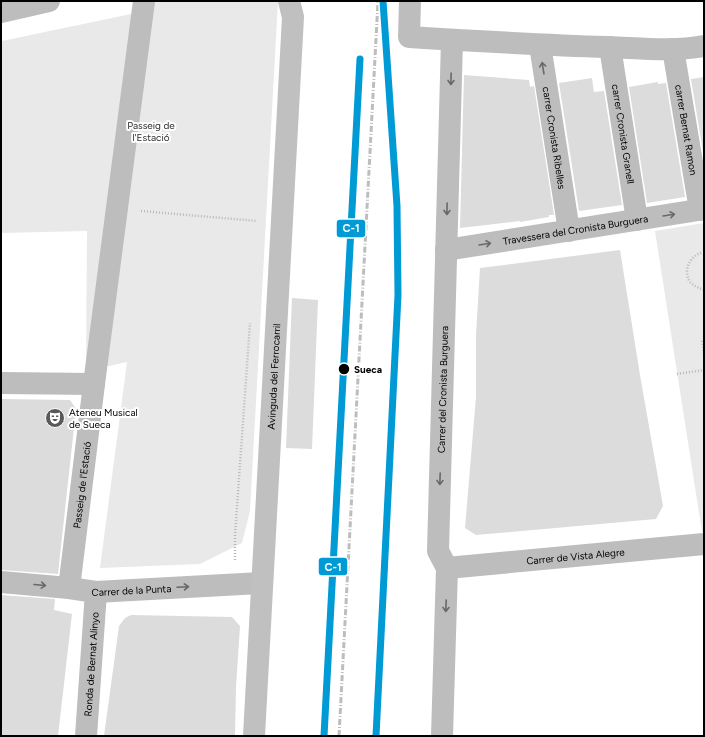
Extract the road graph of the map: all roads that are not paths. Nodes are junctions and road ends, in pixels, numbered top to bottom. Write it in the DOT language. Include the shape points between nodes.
graph roads {
  1 [pos="49,1"];
  2 [pos="144,1"];
  3 [pos="410,1"];
  4 [pos="294,6"];
  5 [pos="1,12"];
  6 [pos="452,40"];
  7 [pos="540,45"];
  8 [pos="704,46"];
  9 [pos="610,47"];
  10 [pos="673,49"];
  11 [pos="702,210"];
  12 [pos="637,220"];
  13 [pos="569,231"];
  14 [pos="446,250"];
  15 [pos="1,383"];
  16 [pos="94,384"];
  17 [pos="704,544"];
  18 [pos="447,568"];
  19 [pos="1,582"];
  20 [pos="262,583"];
  21 [pos="69,588"];
  22 [pos="96,592"];
  23 [pos="86,736"];
  24 [pos="254,736"];
  25 [pos="442,736"];
  1 -- 5 [label="street"];
  2 -- 16 [label="street, Passeig de l'Estació"];
  3 -- 6 [label="street" via="409,37"];
  4 -- 20 [label="street, Avinguda del Ferrocarril"];
  6 -- 7 [label="street"];
  6 -- 14 [label="street, Carrer del Cronista Burguera, one-way"];
  7 -- 9 [label="street"];
  13 -- 7 [label="street, carrer Cronista Ribelles, one-way"];
  8 -- 10 [label="street"];
  9 -- 10 [label="street"];
  9 -- 12 [label="street, carrer Cronista Granell"];
  10 -- 11 [label="street, carrer Bernat Ramon"];
  12 -- 11 [label="street, Travessera del Cronista Burguera, one-way"];
  12 -- 13 [label="street, Travessera del Cronista Burguera"];
  14 -- 13 [label="street, Travessera del Cronista Burguera, one-way"];
  14 -- 18 [label="street, Carrer del Cronista Burguera, one-way" via="438,551"];
  15 -- 16 [label="street"];
  16 -- 21 [label="street, Passeig de l'Estació"];
  17 -- 18 [label="street, Carrer de Vista Alegre"];
  18 -- 25 [label="street, Carrer del Cronista Burguera, one-way"];
  19 -- 21 [label="street, Carrer de la Punta, one-way"];
  22 -- 20 [label="street, Carrer de la Punta, one-way"];
  20 -- 24 [label="street, Avinguda del Ferrocarril"];
  21 -- 22 [label="street, Carrer de la Punta"];
  22 -- 23 [label="street, Ronda de Bernat Alinyo"];
}
